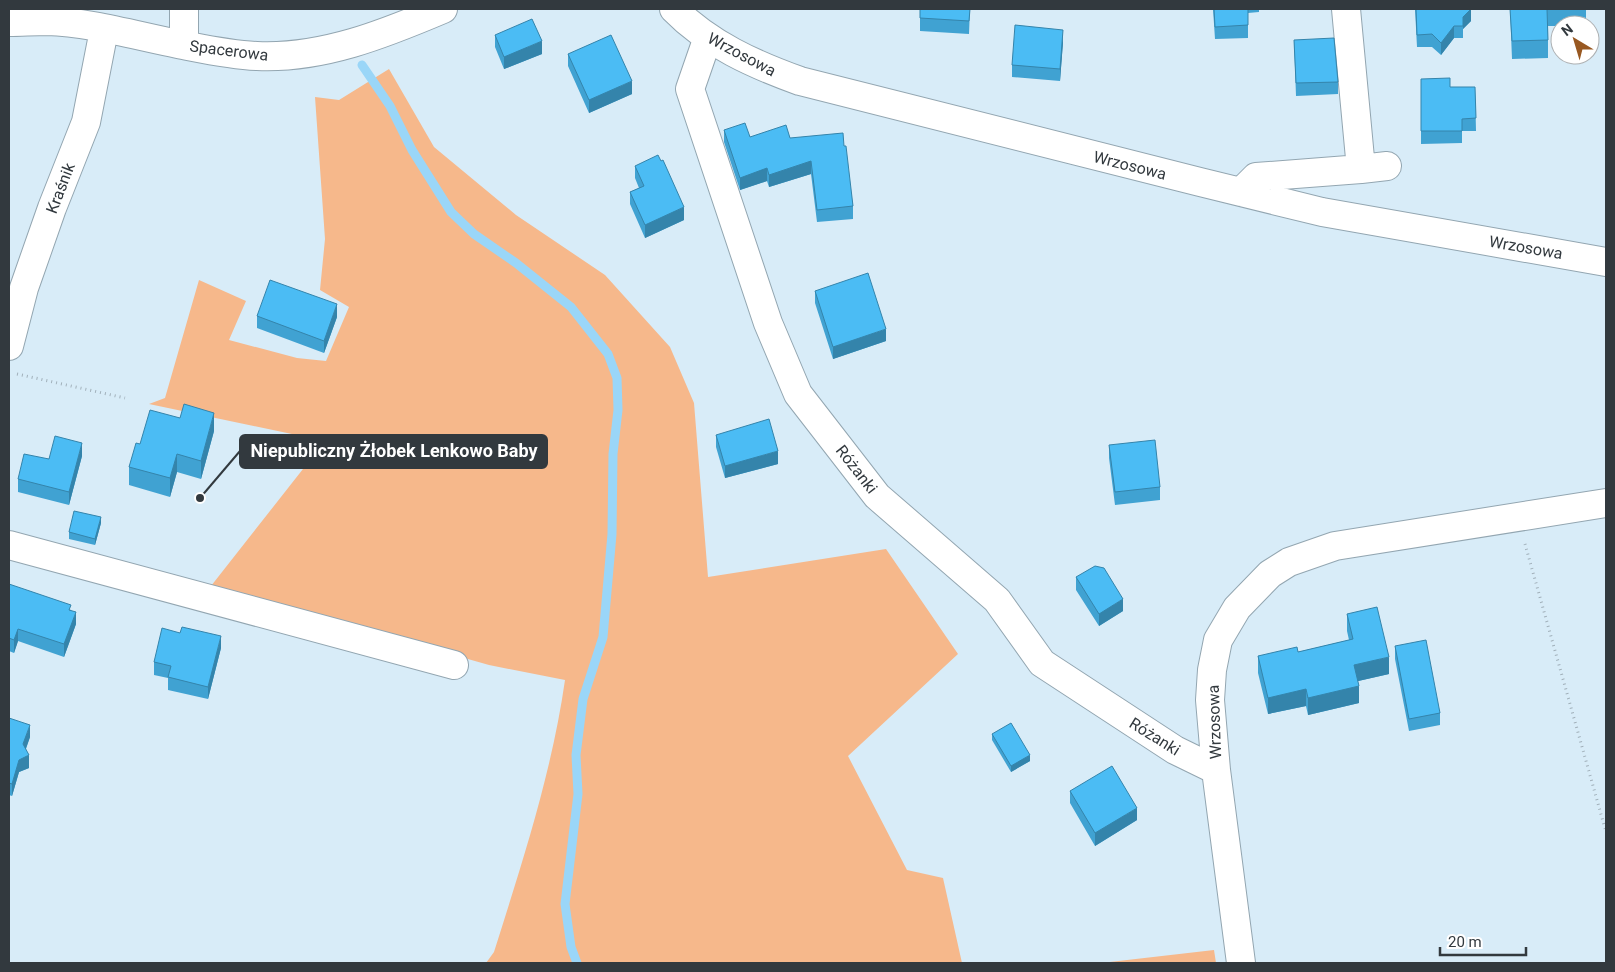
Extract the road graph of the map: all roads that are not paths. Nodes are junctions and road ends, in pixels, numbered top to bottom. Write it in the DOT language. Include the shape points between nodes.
graph roads {
  1 [pos="184,9"];
  2 [pos="443,9"];
  3 [pos="674,9"];
  4 [pos="1346,9"];
  5 [pos="9,22"];
  6 [pos="104,30"];
  7 [pos="708,37"];
  8 [pos="184,45"];
  9 [pos="1241,192"];
  10 [pos="1606,262"];
  11 [pos="9,346"];
  12 [pos="1606,503"];
  13 [pos="9,545"];
  14 [pos="454,665"];
  15 [pos="1216,770"];
  16 [pos="1241,963"];
  1 -- 8 [label="street"];
  2 -- 8 [label="street, Spacerowa" via="349,44 293,55 256,56"];
  3 -- 7 [label="street, Wrzosowa"];
  4 -- 9 [label="street" via="1374,168 1256,177"];
  5 -- 6 [label="street, Spacerowa" via="48,21"];
  6 -- 8 [label="street, Spacerowa"];
  6 -- 11 [label="street, Kraśnik" via="86,122 24,288"];
  7 -- 9 [label="street, Wrzosowa" via="766,68 800,81"];
  7 -- 15 [label="street, Różanki" via="690,89 768,323 798,394 878,496 997,600 1042,663 1175,750"];
  9 -- 10 [label="street, Wrzosowa" via="1322,212"];
  12 -- 15 [label="street, Wrzosowa" via="1335,546 1289,562 1270,574 1237,608 1218,640 1210,700"];
  13 -- 14 [label="street"];
  15 -- 16 [label="street, Wrzosowa"];
}
